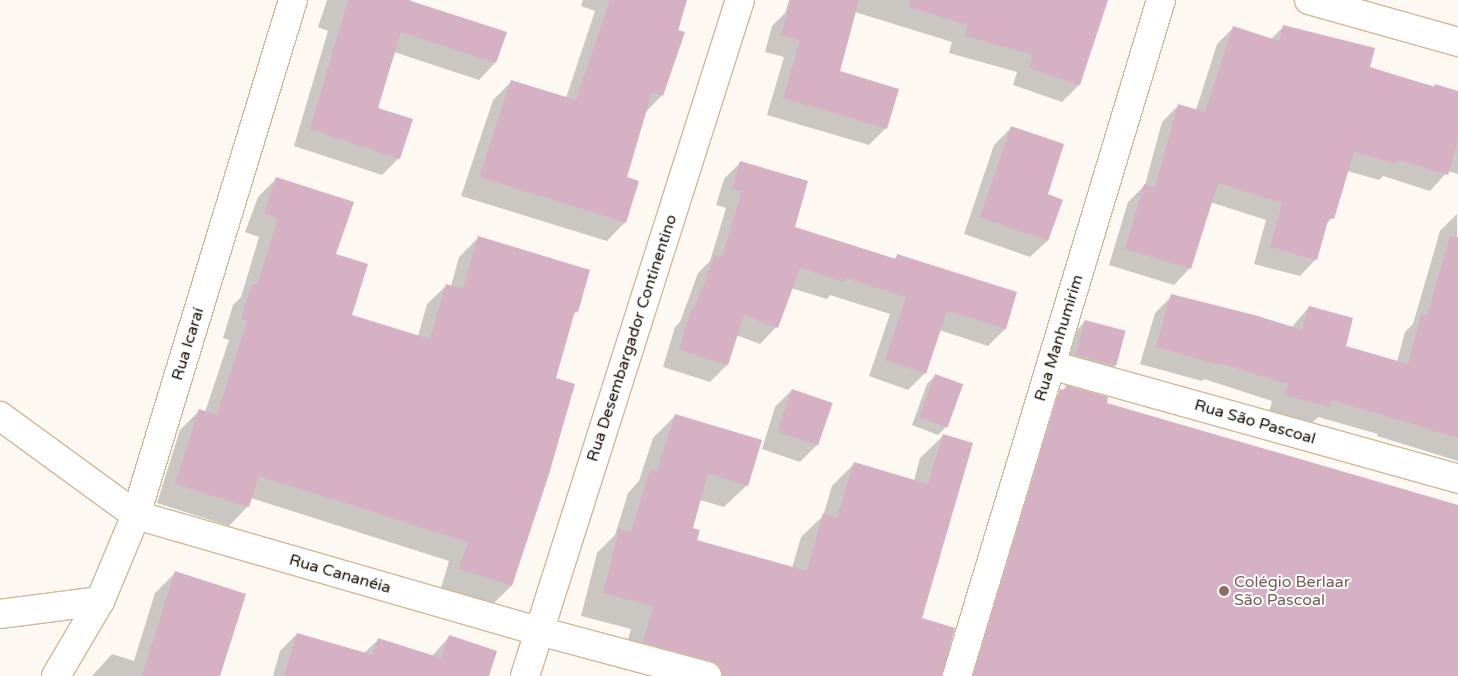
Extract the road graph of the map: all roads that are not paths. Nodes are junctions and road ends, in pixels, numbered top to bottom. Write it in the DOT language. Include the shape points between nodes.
graph roads {
  1 [pos="293,0"];
  2 [pos="740,0"];
  3 [pos="1161,0"];
  4 [pos="1309,0"];
  5 [pos="1458,24"];
  6 [pos="1428,33"];
  7 [pos="1458,42"];
  8 [pos="1051,365"];
  9 [pos="0,416"];
  10 [pos="1458,479"];
  11 [pos="136,515"];
  12 [pos="100,601"];
  13 [pos="0,614"];
  14 [pos="539,631"];
  15 [pos="56,676"];
  16 [pos="525,676"];
  17 [pos="706,676"];
  18 [pos="957,676"];
  1 -- 11 [label="street, Rua Icaraí"];
  2 -- 14 [label="street, Rua Desembargador Continentino"];
  3 -- 8 [label="street, Rua Manhumirim"];
  4 -- 6 [label="street"];
  5 -- 6 [label="street"];
  6 -- 7 [label="street"];
  8 -- 10 [label="street, Rua São Pascoal"];
  8 -- 18 [label="street, Rua Manhumirim"];
  9 -- 11 [label="street, Rua Cananéia"];
  11 -- 12 [label="street, Rua Icaraí"];
  11 -- 14 [label="street, Rua Cananéia"];
  12 -- 13 [label="street"];
  12 -- 15 [label="street, Rua Icaraí"];
  14 -- 16 [label="street, Rua Desembargador Continentino"];
  14 -- 17 [label="street, Rua Cananéia"];
}
